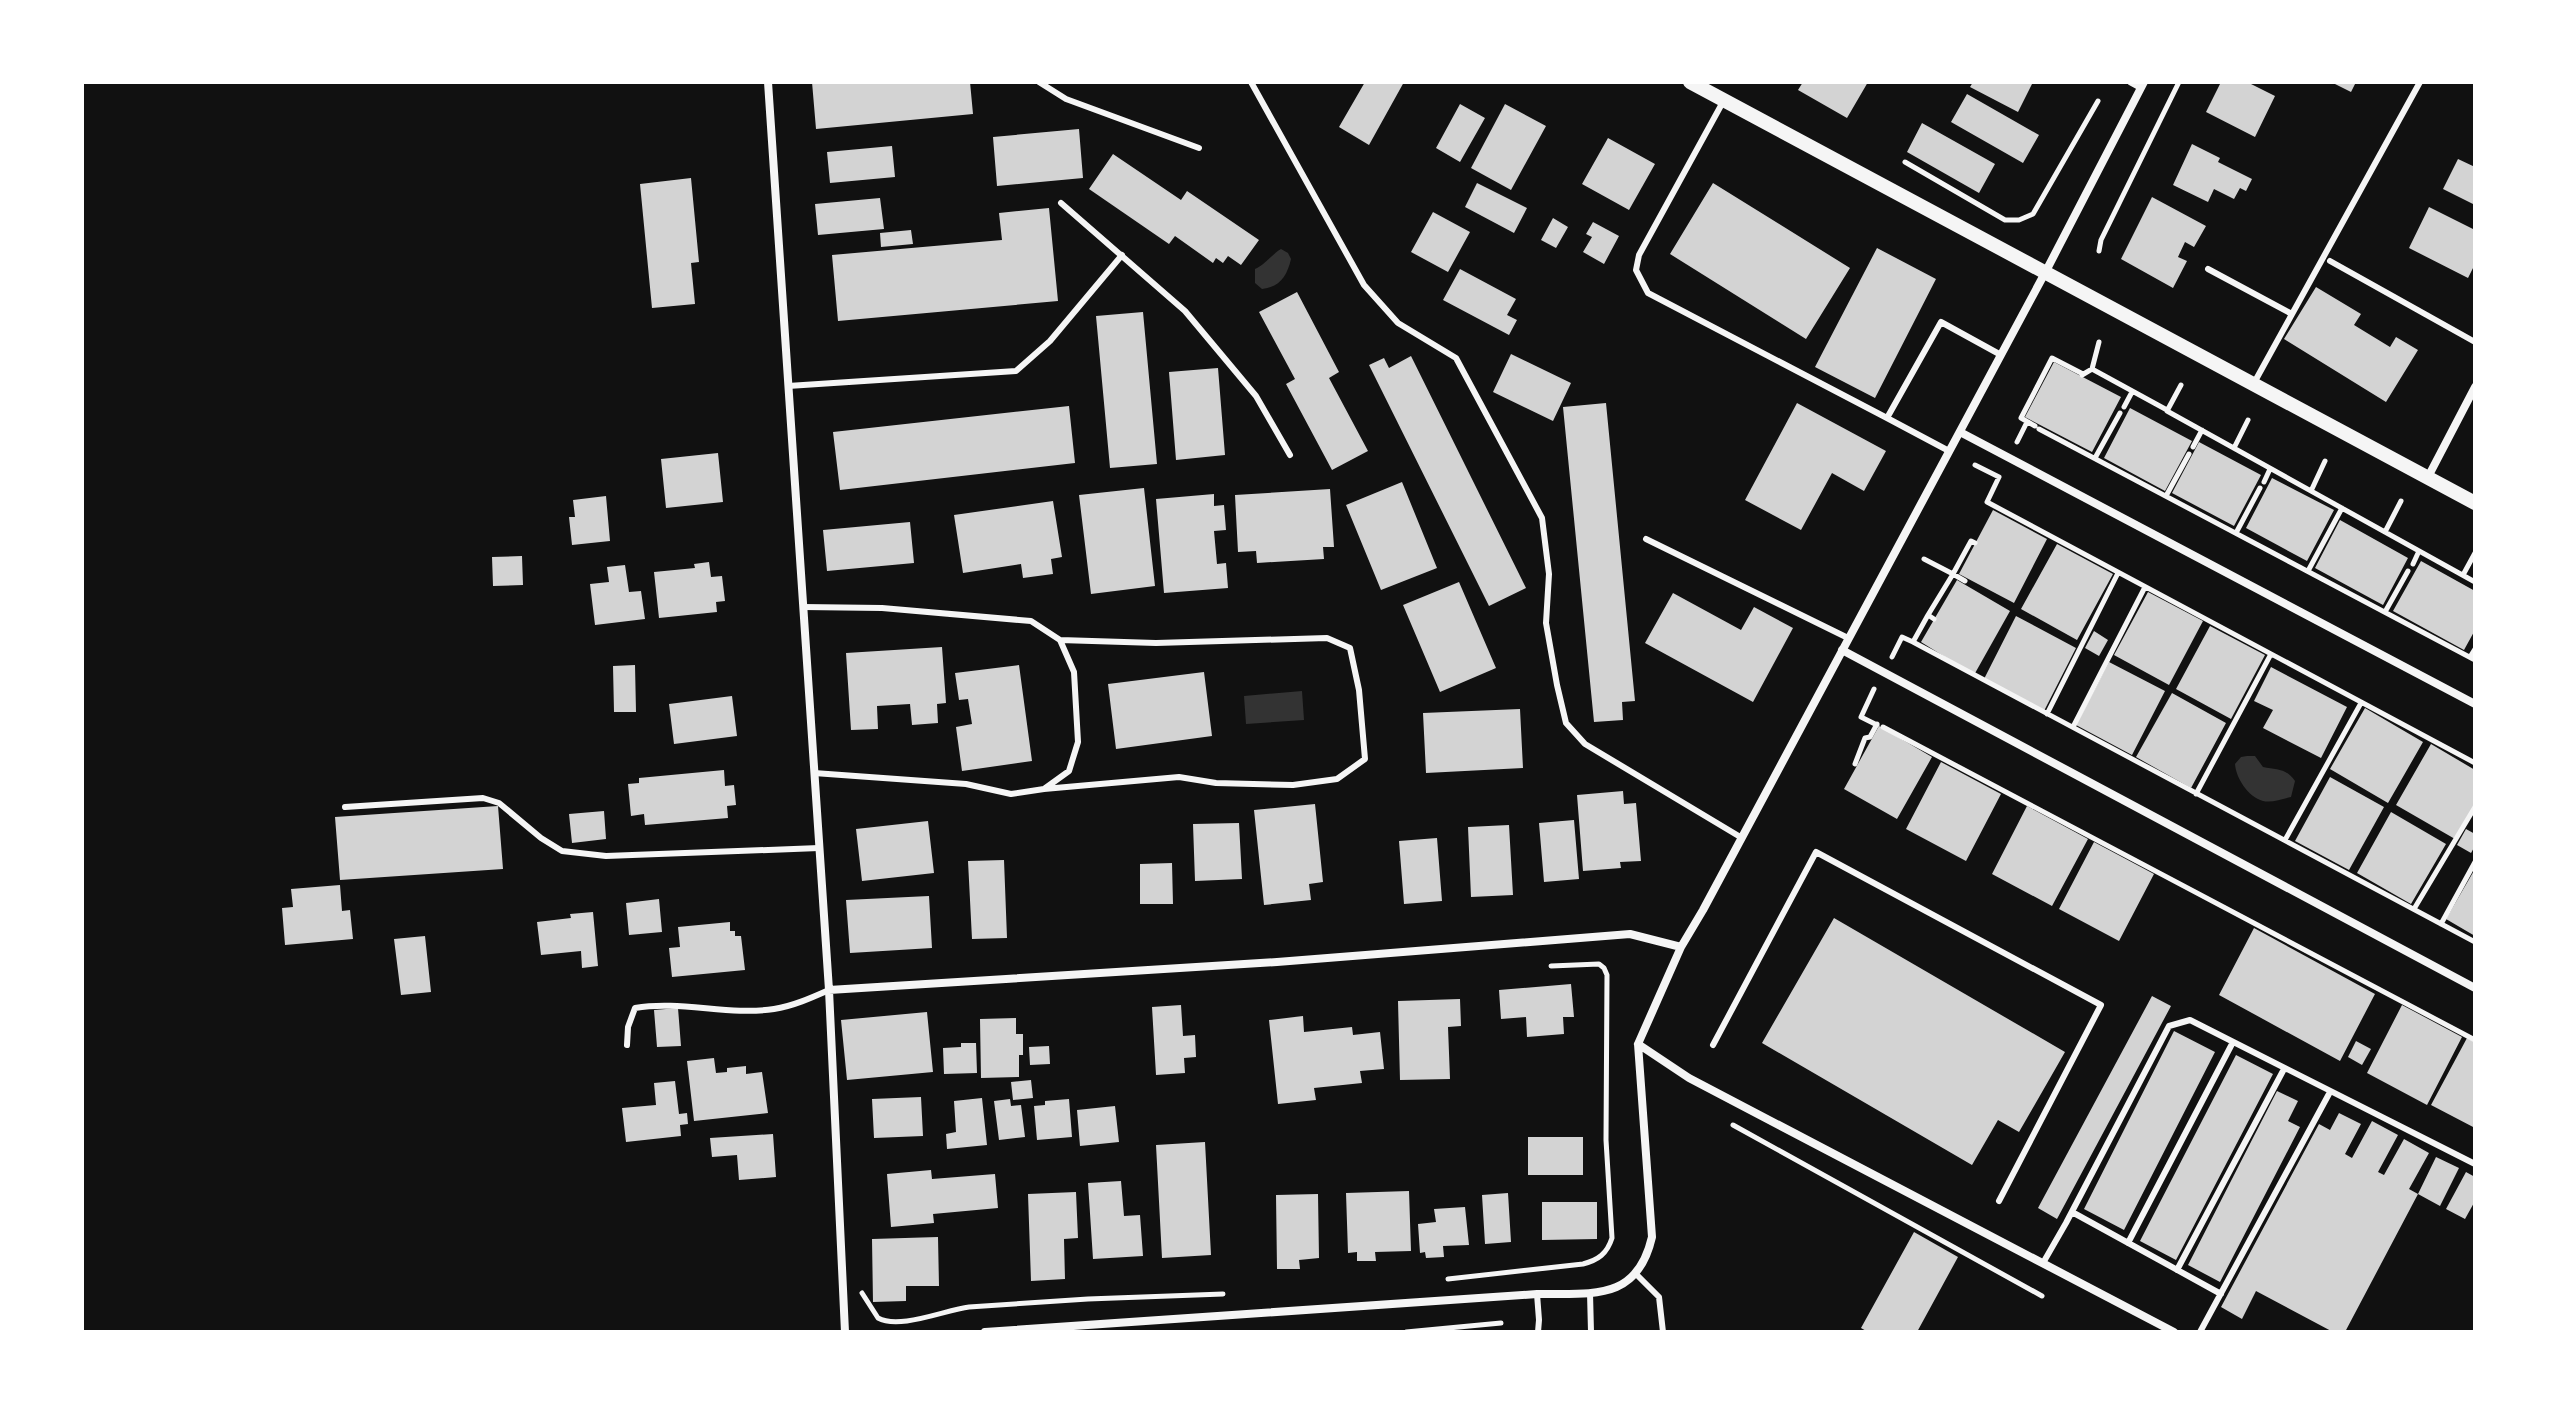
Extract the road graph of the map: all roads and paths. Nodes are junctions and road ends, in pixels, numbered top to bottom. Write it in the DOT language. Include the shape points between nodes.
graph roads {
  1 [pos="768,82"];
  2 [pos="1039,82"];
  3 [pos="1251,82"];
  4 [pos="1690,82"];
  5 [pos="2130,82"];
  6 [pos="2179,82"];
  7 [pos="2420,82"];
  8 [pos="2142,85"];
  9 [pos="1724,100"];
  10 [pos="2098,101"];
  11 [pos="1199,148"];
  12 [pos="1905,162"];
  13 [pos="1061,203"];
  14 [pos="2099,251"];
  15 [pos="1122,255"];
  16 [pos="2330,261"];
  17 [pos="2208,269"];
  18 [pos="2046,271"];
  19 [pos="2292,314"];
  20 [pos="2099,342"];
  21 [pos="2475,342"];
  22 [pos="2001,355"];
  23 [pos="2092,369"];
  24 [pos="2254,383"];
  25 [pos="2181,385"];
  26 [pos="788,386"];
  27 [pos="2475,387"];
  28 [pos="2132,392"];
  29 [pos="2167,411"];
  30 [pos="1887,418"];
  31 [pos="2248,420"];
  32 [pos="2027,422"];
  33 [pos="2202,430"];
  34 [pos="1960,432"];
  35 [pos="2016,444"];
  36 [pos="2193,447"];
  37 [pos="2234,448"];
  38 [pos="1949,451"];
  39 [pos="2189,454"];
  40 [pos="1290,455"];
  41 [pos="2095,458"];
  42 [pos="2325,461"];
  43 [pos="1975,465"];
  44 [pos="2271,468"];
  45 [pos="2428,477"];
  46 [pos="2311,491"];
  47 [pos="2166,496"];
  48 [pos="2401,501"];
  49 [pos="2475,503"];
  50 [pos="2342,508"];
  51 [pos="2385,532"];
  52 [pos="2236,533"];
  53 [pos="1646,539"];
  54 [pos="1975,543"];
  55 [pos="2419,551"];
  56 [pos="2475,553"];
  57 [pos="1924,559"];
  58 [pos="2413,564"];
  59 [pos="2308,571"];
  60 [pos="2408,571"];
  61 [pos="2118,573"];
  62 [pos="1953,574"];
  63 [pos="2463,575"];
  64 [pos="1965,581"];
  65 [pos="2475,582"];
  66 [pos="2145,587"];
  67 [pos="803,607"];
  68 [pos="2385,612"];
  69 [pos="1848,638"];
  70 [pos="1060,640"];
  71 [pos="1913,642"];
  72 [pos="2475,649"];
  73 [pos="1842,650"];
  74 [pos="2271,654"];
  75 [pos="1892,658"];
  76 [pos="2473,658"];
  77 [pos="1867,685"];
  78 [pos="2361,703"];
  79 [pos="2475,704"];
  80 [pos="2047,714"];
  81 [pos="1879,726"];
  82 [pos="2073,727"];
  83 [pos="2475,763"];
  84 [pos="1855,764"];
  85 [pos="814,773"];
  86 [pos="1044,789"];
  87 [pos="2196,794"];
  88 [pos="345,807"];
  89 [pos="2475,807"];
  90 [pos="1742,838"];
  91 [pos="2285,840"];
  92 [pos="819,848"];
  93 [pos="2475,862"];
  94 [pos="2414,909"];
  95 [pos="2441,924"];
  96 [pos="2475,942"];
  97 [pos="1681,947"];
  98 [pos="1551,966"];
  99 [pos="2475,988"];
  100 [pos="829,990"];
  101 [pos="2475,1040"];
  102 [pos="2233,1042"];
  103 [pos="1638,1044"];
  104 [pos="627,1045"];
  105 [pos="1713,1045"];
  106 [pos="2284,1069"];
  107 [pos="2330,1092"];
  108 [pos="1733,1125"];
  109 [pos="2475,1164"];
  110 [pos="1999,1201"];
  111 [pos="2072,1212"];
  112 [pos="2128,1243"];
  113 [pos="2043,1263"];
  114 [pos="2177,1270"];
  115 [pos="1509,1272"];
  116 [pos="1637,1275"];
  117 [pos="1590,1293"];
  118 [pos="1225,1294"];
  119 [pos="1537,1294"];
  120 [pos="2221,1294"];
  121 [pos="2042,1296"];
  122 [pos="873,1311"];
  123 [pos="1501,1323"];
  124 [pos="845,1332"];
  125 [pos="985,1332"];
  126 [pos="992,1332"];
  127 [pos="1406,1332"];
  128 [pos="1538,1332"];
  129 [pos="1591,1332"];
  130 [pos="1663,1332"];
  131 [pos="2174,1332"];
  132 [pos="2200,1332"];
  1 -- 26 [label="street"];
  2 -- 11 [label="lane" via="1066,99"];
  3 -- 90 [label="lane" via="1364,285 1398,323 1456,358 1542,518 1549,574 1546,623 1566,723 1585,744"];
  4 -- 9 [label="street"];
  5 -- 8 [label="lane"];
  6 -- 14 [label="path"];
  7 -- 19 [label="lane"];
  8 -- 18 [label="street"];
  9 -- 18 [label="street"];
  9 -- 30 [label="lane" via="1639,255 1636,270 1648,293"];
  10 -- 12 [label="path" via="2033,214 2019,220 2005,220"];
  13 -- 15 [label="lane"];
  15 -- 26 [label="lane" via="1050,341 1016,371"];
  15 -- 40 [label="lane" via="1185,311 1256,396"];
  16 -- 21 [label="lane"];
  17 -- 19 [label="lane"];
  18 -- 22 [label="street"];
  18 -- 24 [label="street"];
  19 -- 24 [label="lane"];
  20 -- 23 [label="path"];
  22 -- 30 [label="lane" via="1941,322"];
  22 -- 34 [label="street"];
  23 -- 28 [label="path"];
  23 -- 32 [label="path" via="2082,375 2052,358 2021,418"];
  24 -- 45 [label="street"];
  25 -- 29 [label="path"];
  26 -- 67 [label="street"];
  27 -- 45 [label="street"];
  28 -- 29 [label="path"];
  28 -- 41 [label="path"];
  29 -- 33 [label="path"];
  30 -- 38 [label="lane"];
  31 -- 37 [label="path"];
  32 -- 35 [label="path"];
  32 -- 41 [label="path"];
  33 -- 36 [label="path"];
  33 -- 37 [label="path"];
  34 -- 38 [label="street"];
  34 -- 79 [label="street"];
  37 -- 44 [label="path"];
  38 -- 69 [label="street"];
  39 -- 47 [label="path"];
  41 -- 47 [label="path"];
  42 -- 46 [label="path"];
  43 -- 61 [label="path" via="1999,477 1987,502"];
  44 -- 46 [label="path"];
  44 -- 52 [label="path"];
  45 -- 49 [label="street"];
  46 -- 50 [label="path"];
  47 -- 52 [label="path"];
  48 -- 51 [label="path"];
  50 -- 51 [label="path"];
  50 -- 59 [label="path"];
  51 -- 55 [label="path"];
  52 -- 59 [label="path"];
  53 -- 69 [label="lane"];
  54 -- 62 [label="path" via="1971,541"];
  55 -- 58 [label="path"];
  55 -- 63 [label="path"];
  56 -- 63 [label="path"];
  57 -- 62 [label="path"];
  59 -- 68 [label="path"];
  60 -- 68 [label="path"];
  61 -- 66 [label="path"];
  61 -- 80 [label="path"];
  62 -- 64 [label="path"];
  62 -- 71 [label="path"];
  63 -- 65 [label="path"];
  66 -- 74 [label="path"];
  66 -- 82 [label="path"];
  67 -- 70 [label="lane" via="1031,621"];
  67 -- 85 [label="street"];
  68 -- 76 [label="path"];
  69 -- 73 [label="street"];
  70 -- 86 [label="lane" via="1074,672 1078,742 1069,771"];
  70 -- 86 [label="lane" via="1327,638 1350,648 1365,759 1337,779 1293,785 1179,777"];
  71 -- 75 [label="path" via="1902,637"];
  71 -- 80 [label="path"];
  72 -- 76 [label="path"];
  73 -- 90 [label="street"];
  73 -- 99 [label="street"];
  74 -- 78 [label="path"];
  74 -- 87 [label="path"];
  77 -- 81 [label="path" via="1875,690 1861,717"];
  78 -- 83 [label="path"];
  78 -- 91 [label="path"];
  80 -- 82 [label="path"];
  81 -- 84 [label="path" via="1865,738"];
  81 -- 101 [label="path"];
  82 -- 87 [label="path"];
  85 -- 86 [label="lane" via="966,784 1011,794"];
  85 -- 92 [label="street"];
  87 -- 91 [label="path"];
  88 -- 92 [label="lane" via="483,798 499,803 562,851 606,856"];
  89 -- 94 [label="path"];
  90 -- 97 [label="street"];
  91 -- 94 [label="path"];
  92 -- 100 [label="street"];
  93 -- 95 [label="path"];
  94 -- 95 [label="path"];
  95 -- 96 [label="path"];
  97 -- 100 [label="street" via="1630,934"];
  97 -- 103 [label="street"];
  98 -- 115 [label="path" via="1599,964 1607,975 1606,1140 1612,1238 1609,1249 1594,1261"];
  100 -- 104 [label="lane" via="774,1009 657,1004 635,1008"];
  100 -- 124 [label="street"];
  102 -- 106 [label="lane"];
  102 -- 111 [label="lane" via="2190,1020 2169,1026"];
  102 -- 112 [label="lane"];
  103 -- 113 [label="street" via="1689,1078"];
  103 -- 116 [label="street" via="1652,1237"];
  105 -- 110 [label="lane" via="1816,852 2101,1005"];
  106 -- 107 [label="lane"];
  106 -- 114 [label="lane"];
  107 -- 109 [label="lane"];
  107 -- 120 [label="lane"];
  108 -- 121 [label="path"];
  111 -- 112 [label="lane"];
  111 -- 113 [label="lane"];
  112 -- 114 [label="lane"];
  113 -- 131 [label="street"];
  114 -- 120 [label="lane"];
  116 -- 117 [label="street"];
  116 -- 130 [label="lane" via="1659,1297"];
  117 -- 119 [label="street"];
  117 -- 129 [label="lane"];
  118 -- 122 [label="path" via="969,1307 893,1322"];
  119 -- 126 [label="street"];
  119 -- 128 [label="lane"];
  120 -- 132 [label="lane"];
  123 -- 127 [label="path"];
  125 -- 126 [label="street"];
}
